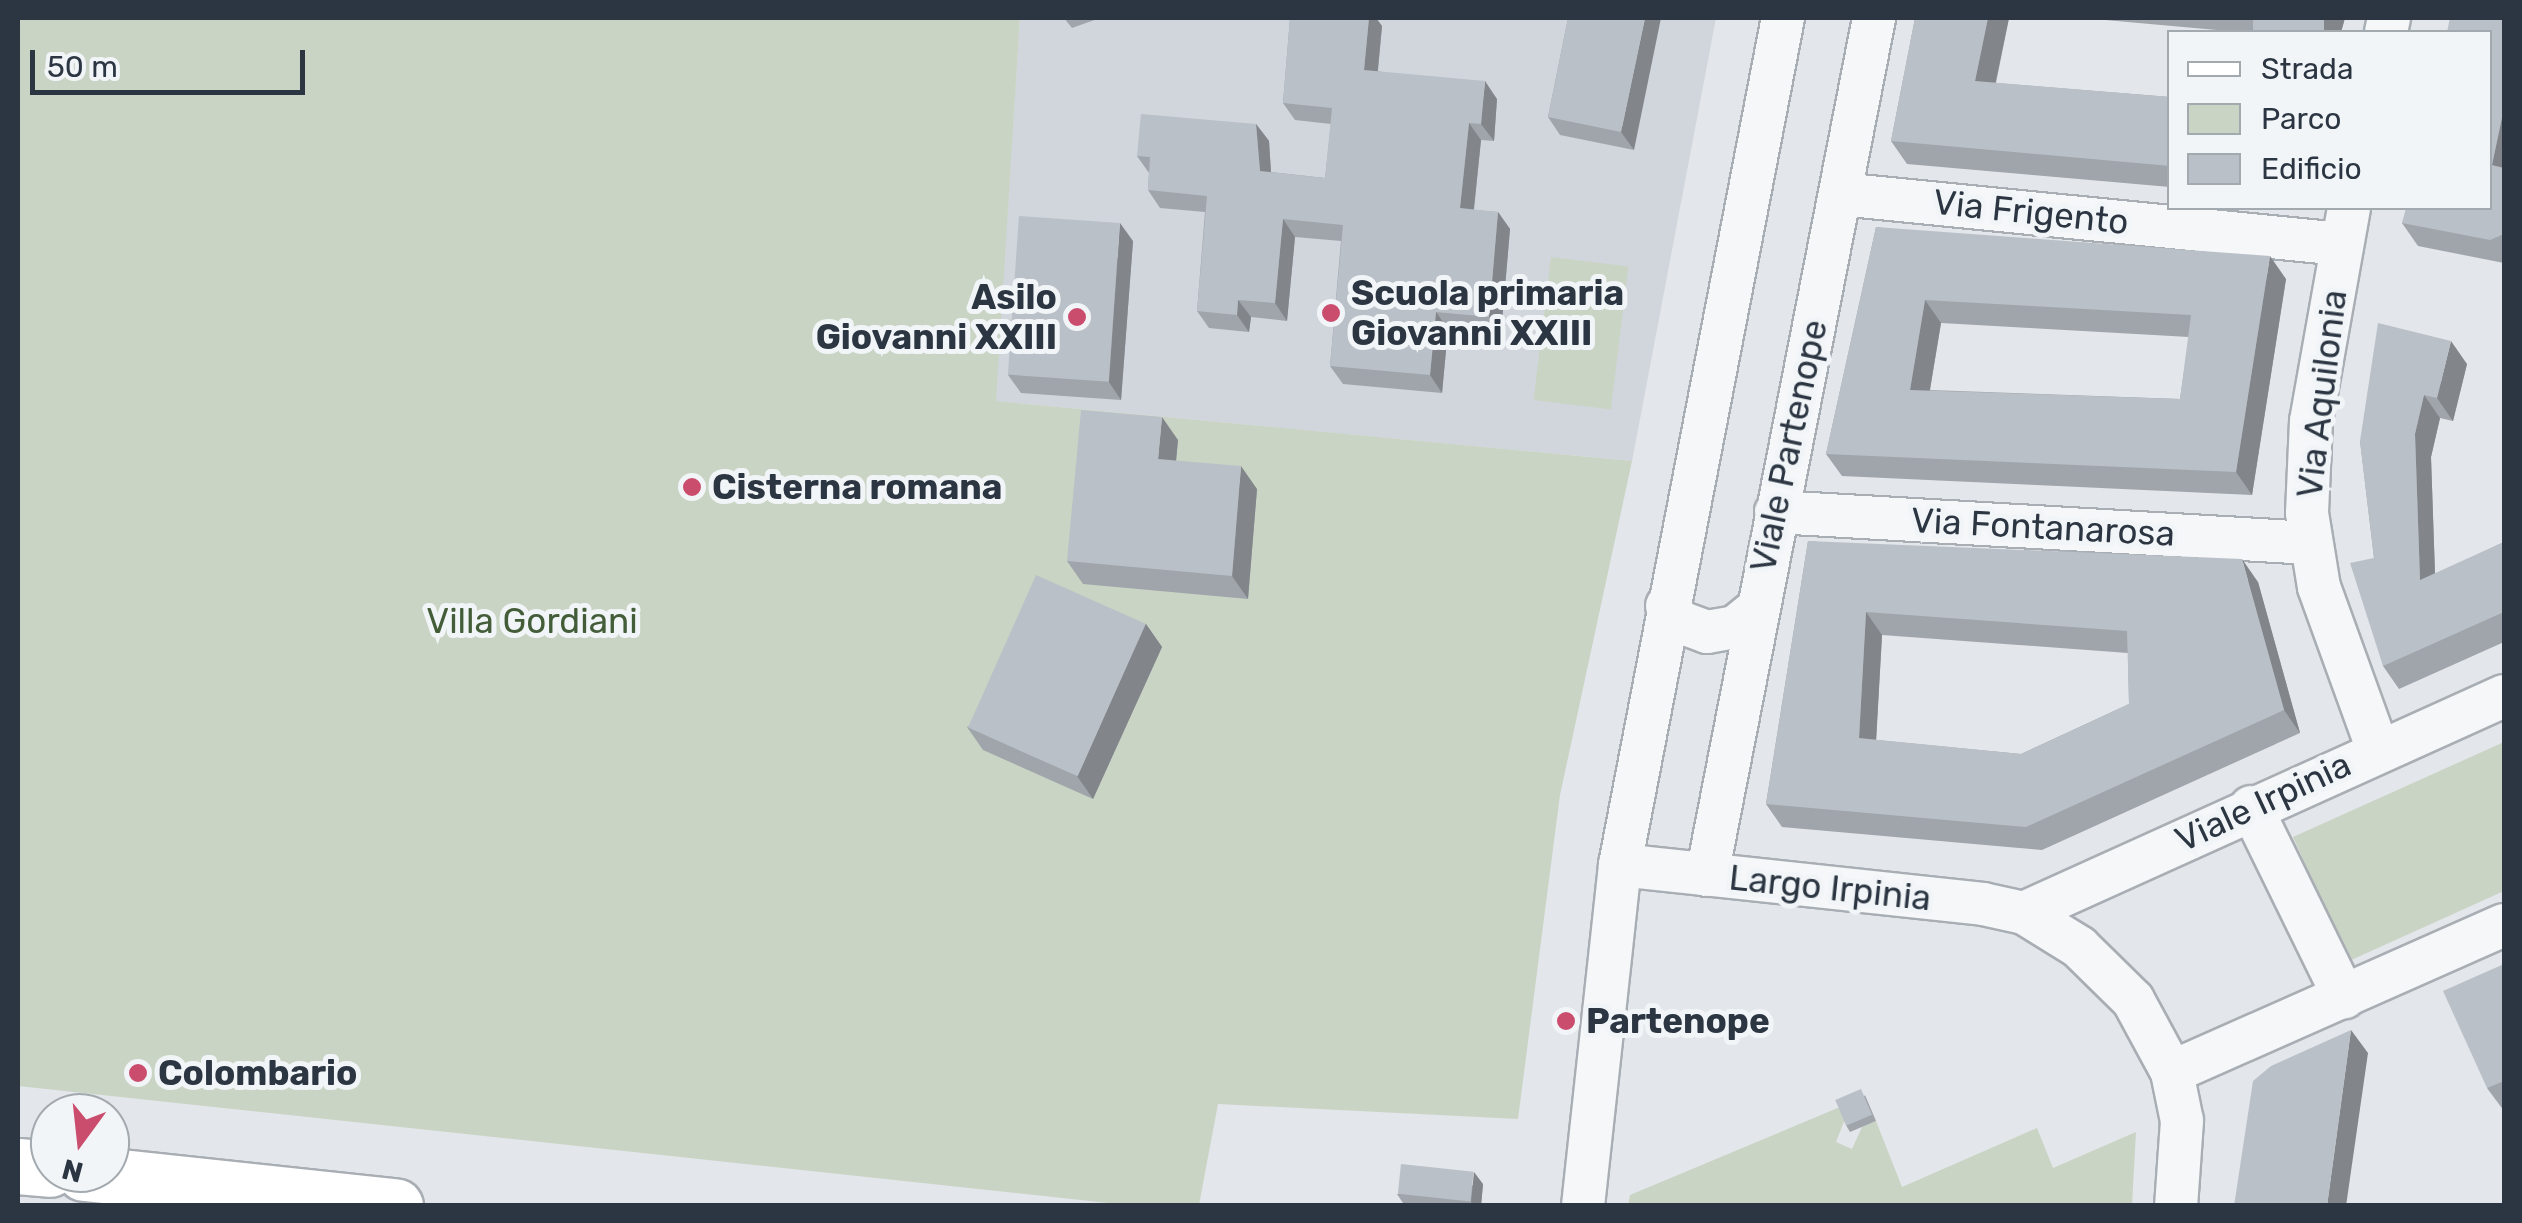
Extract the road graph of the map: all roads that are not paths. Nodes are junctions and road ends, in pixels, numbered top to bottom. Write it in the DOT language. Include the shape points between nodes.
graph roads {
  1 [pos="1782,18"];
  2 [pos="1874,18"];
  3 [pos="1840,194"];
  4 [pos="2345,226"];
  5 [pos="1776,512"];
  6 [pos="2311,543"];
  7 [pos="1667,606"];
  8 [pos="1756,610"];
  9 [pos="2504,696"];
  10 [pos="2378,750"];
  11 [pos="2251,807"];
  12 [pos="1620,864"];
  13 [pos="1707,874"];
  14 [pos="2024,913"];
  15 [pos="2504,926"];
  16 [pos="2344,997"];
  17 [pos="2172,1072"];
  18 [pos="130,1178"];
  19 [pos="395,1206"];
  20 [pos="1583,1206"];
  21 [pos="2176,1206"];
  1 -- 7 [label="street"];
  2 -- 3 [label="street, Viale Partenope"];
  3 -- 4 [label="street, Via Frigento"];
  3 -- 5 [label="street, Viale Partenope"];
  4 -- 6 [label="street, Via Aquilonia" via="2310,438"];
  5 -- 6 [label="street, Via Fontanarosa"];
  5 -- 8 [label="street, Viale Partenope"];
  6 -- 10 [label="street, Via Aquilonia" via="2319,587"];
  7 -- 8 [label="street" via="1680,622 1707,632 1736,627"];
  7 -- 12 [label="street"];
  8 -- 13 [label="street, Viale Partenope"];
  9 -- 10 [label="street, Viale Irpinia"];
  10 -- 11 [label="street, Viale Irpinia"];
  11 -- 14 [label="street, Viale Irpinia"];
  11 -- 16 [label="street"];
  12 -- 13 [label="street, Largo Irpinia"];
  12 -- 20 [label="street"];
  13 -- 14 [label="street, Largo Irpinia"];
  14 -- 17 [label="street, Largo Irpinia" via="2106,970 2138,1008"];
  15 -- 16 [label="street"];
  16 -- 17 [label="street"];
  17 -- 21 [label="street, Largo Irpinia" via="2182,1122"];
  18 -- 19 [label="main road"];
}
